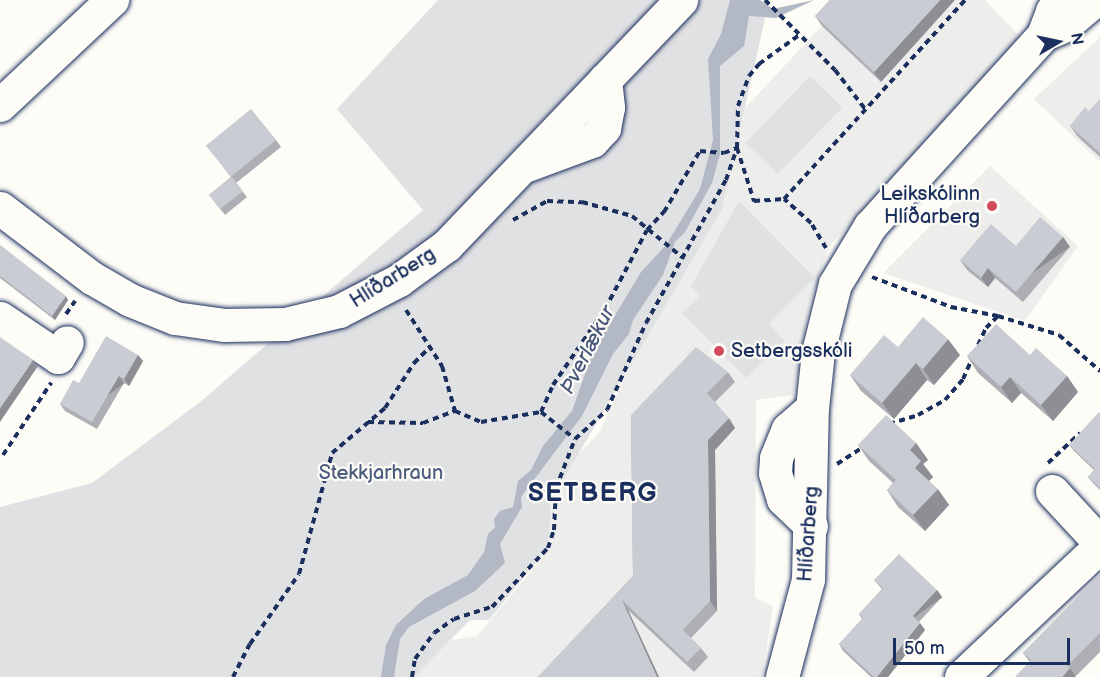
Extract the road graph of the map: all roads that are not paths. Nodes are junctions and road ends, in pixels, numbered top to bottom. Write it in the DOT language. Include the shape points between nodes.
graph roads {
  1 [pos="112,0"];
  2 [pos="1062,0"];
  3 [pos="1095,0"];
  4 [pos="680,1"];
  5 [pos="1043,35"];
  6 [pos="3,96"];
  7 [pos="0,208"];
  8 [pos="0,318"];
  9 [pos="62,350"];
  10 [pos="1048,478"];
  11 [pos="1100,544"];
  12 [pos="782,677"];
  13 [pos="961,677"];
  1 -- 6 [label="street"];
  2 -- 5 [label="street, Hlíðarberg" via="1052,11"];
  3 -- 5 [label="street, Hlíðarberg" via="1065,25"];
  4 -- 7 [label="street, Hlíðarberg" via="523,166 424,263 349,307 285,324 202,323 175,318 130,300 74,266"];
  5 -- 12 [label="street, Hlíðarberg" via="870,226 835,284 819,352 812,408 808,579"];
  8 -- 9 [label="street"];
  10 -- 11 [label="street"];
  11 -- 13 [label="street"];
}
